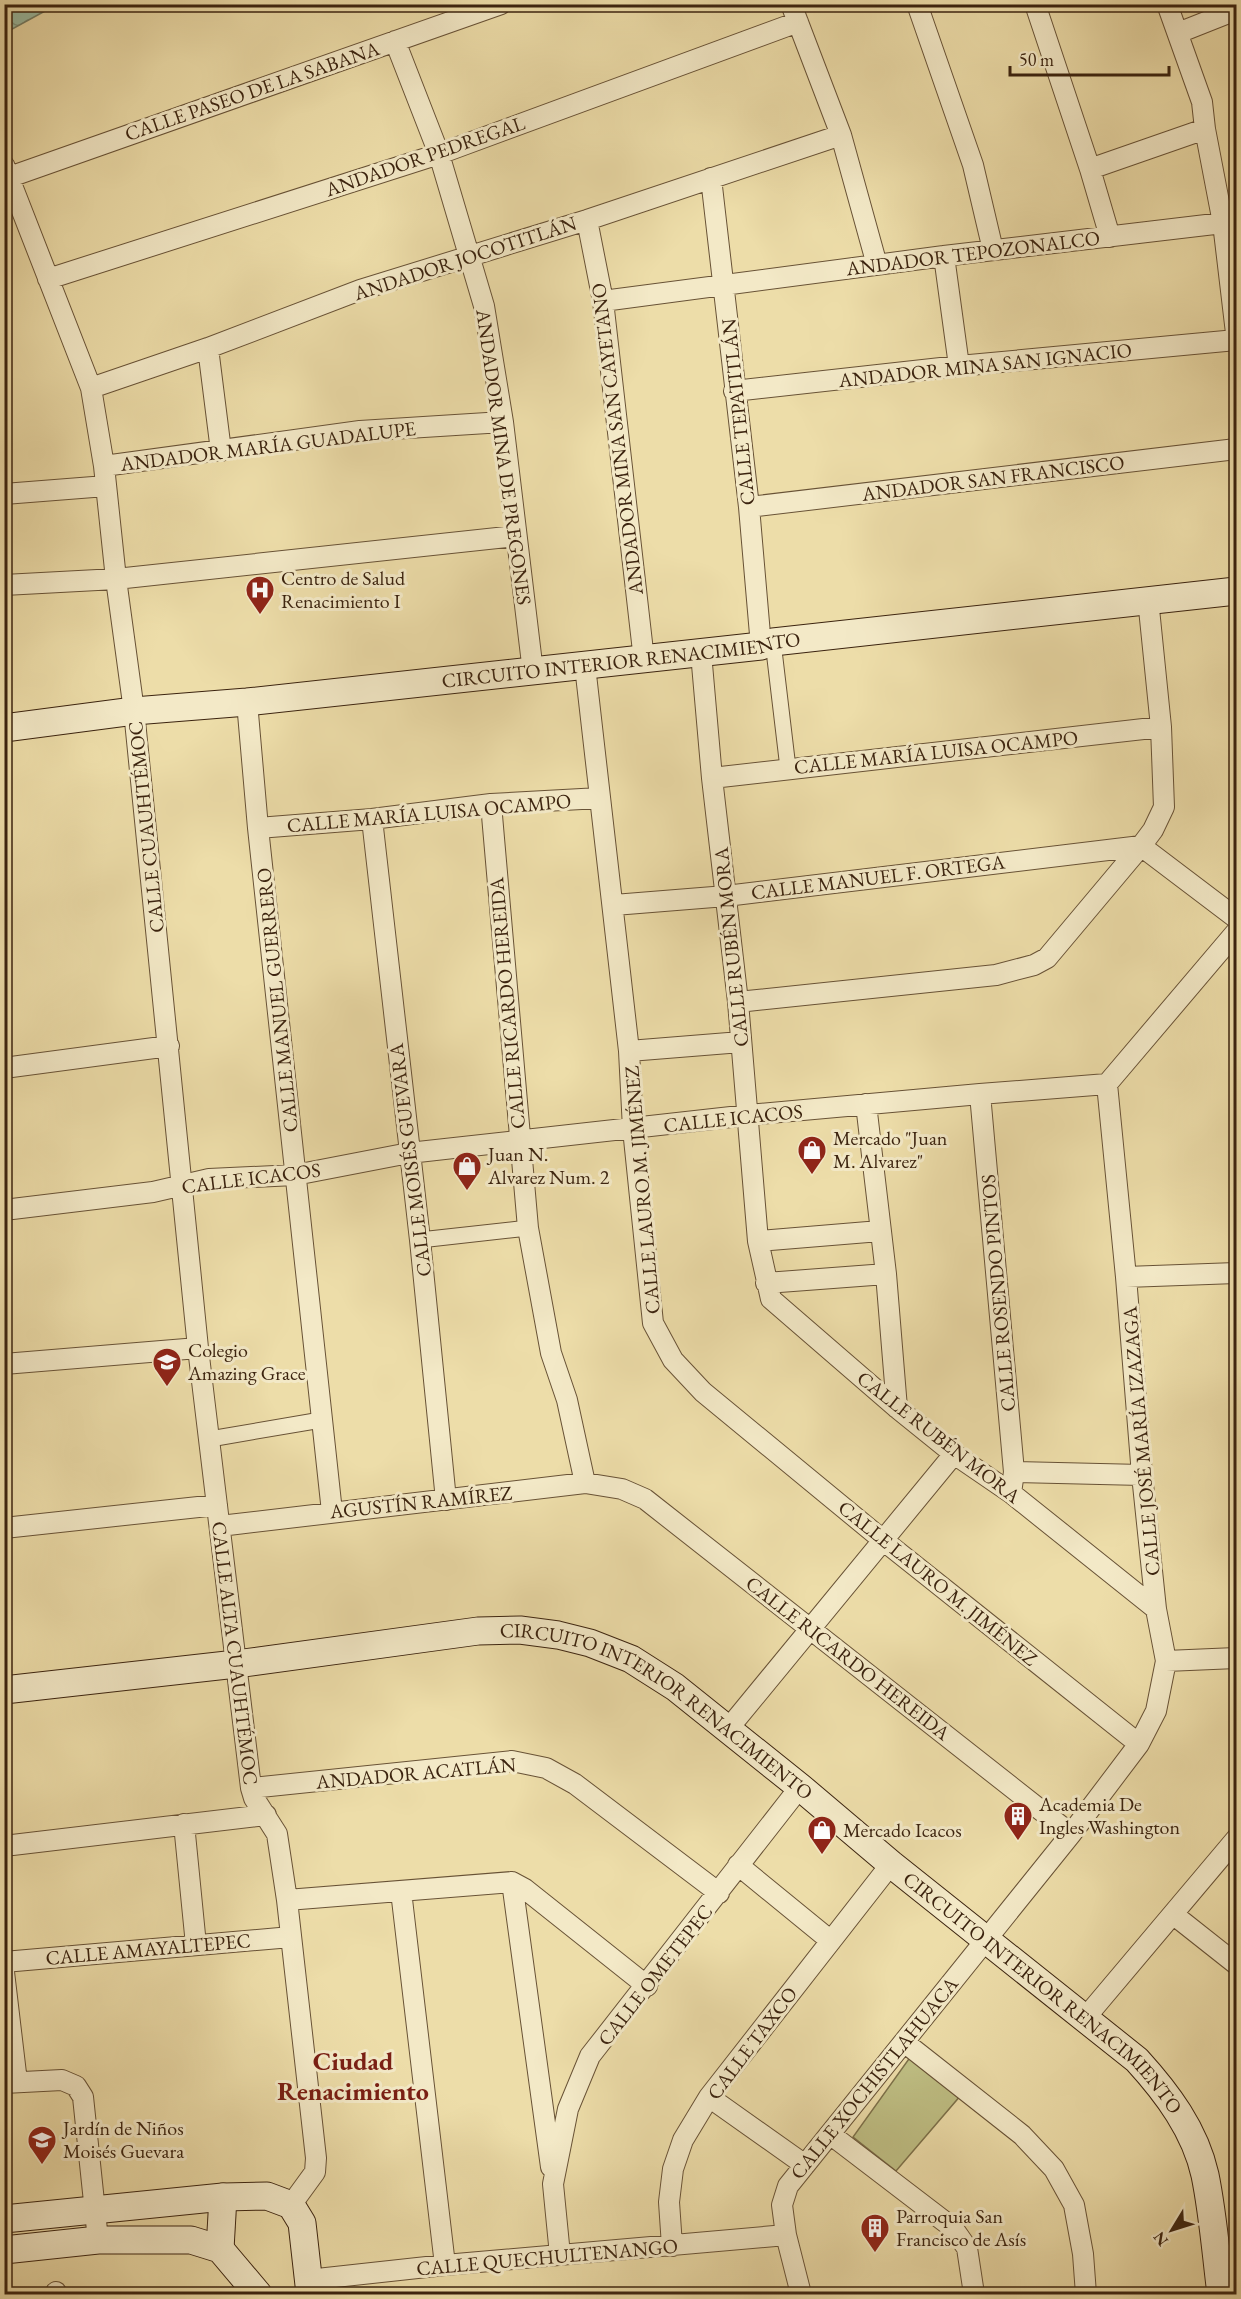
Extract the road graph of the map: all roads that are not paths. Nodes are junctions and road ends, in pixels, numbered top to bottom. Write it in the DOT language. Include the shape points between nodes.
graph roads {
  1 [pos="501,4"];
  2 [pos="917,4"];
  3 [pos="1035,4"];
  4 [pos="1167,4"];
  5 [pos="1236,10"];
  6 [pos="795,13"];
  7 [pos="1178,33"];
  8 [pos="395,41"];
  9 [pos="1204,129"];
  10 [pos="841,135"];
  11 [pos="439,154"];
  12 [pos="1090,169"];
  13 [pos="6,174"];
  14 [pos="711,178"];
  15 [pos="587,220"];
  16 [pos="1223,223"];
  17 [pos="1110,237"];
  18 [pos="993,250"];
  19 [pos="944,256"];
  20 [pos="470,257"];
  21 [pos="877,265"];
  22 [pos="48,279"];
  23 [pos="724,285"];
  24 [pos="603,301"];
  25 [pos="1236,333"];
  26 [pos="1236,340"];
  27 [pos="208,348"];
  28 [pos="959,366"];
  29 [pos="91,388"];
  30 [pos="734,391"];
  31 [pos="503,422"];
  32 [pos="1236,449"];
  33 [pos="221,451"];
  34 [pos="104,466"];
  35 [pos="106,486"];
  36 [pos="4,494"];
  37 [pos="749,507"];
  38 [pos="516,536"];
  39 [pos="116,579"];
  40 [pos="4,585"];
  41 [pos="1236,591"];
  42 [pos="1148,599"];
  43 [pos="767,644"];
  44 [pos="701,653"];
  45 [pos="644,660"];
  46 [pos="585,666"];
  47 [pos="533,672"];
  48 [pos="247,702"];
  49 [pos="134,711"];
  50 [pos="1161,726"];
  51 [pos="4,728"];
  52 [pos="788,768"];
  53 [pos="712,778"];
  54 [pos="600,798"];
  55 [pos="491,804"];
  56 [pos="372,819"];
  57 [pos="258,828"];
  58 [pos="1142,846"];
  59 [pos="726,896"];
  60 [pos="614,906"];
  61 [pos="1236,918"];
  62 [pos="1236,932"];
  63 [pos="738,1002"];
  64 [pos="741,1042"];
  65 [pos="169,1046"];
  66 [pos="629,1051"];
  67 [pos="4,1068"];
  68 [pos="1107,1084"];
  69 [pos="980,1094"];
  70 [pos="866,1104"];
  71 [pos="749,1115"];
  72 [pos="633,1129"];
  73 [pos="519,1141"];
  74 [pos="409,1153"];
  75 [pos="296,1175"];
  76 [pos="182,1185"];
  77 [pos="4,1210"];
  78 [pos="528,1228"];
  79 [pos="880,1231"];
  80 [pos="420,1240"];
  81 [pos="758,1241"];
  82 [pos="1236,1273"];
  83 [pos="886,1274"];
  84 [pos="1126,1277"];
  85 [pos="766,1283"];
  86 [pos="198,1348"];
  87 [pos="4,1364"];
  88 [pos="897,1408"];
  89 [pos="321,1420"];
  90 [pos="210,1439"];
  91 [pos="954,1454"];
  92 [pos="1014,1472"];
  93 [pos="1142,1475"];
  94 [pos="585,1483"];
  95 [pos="622,1488"];
  96 [pos="1011,1493"];
  97 [pos="446,1500"];
  98 [pos="217,1505"];
  99 [pos="332,1512"];
  100 [pos="220,1526"];
  101 [pos="4,1528"];
  102 [pos="884,1541"];
  103 [pos="1156,1609"];
  104 [pos="812,1629"];
  105 [pos="1236,1658"];
  106 [pos="1166,1661"];
  107 [pos="236,1664"];
  108 [pos="4,1690"];
  109 [pos="728,1729"];
  110 [pos="1139,1744"];
  111 [pos="800,1787"];
  112 [pos="251,1788"];
  113 [pos="266,1815"];
  114 [pos="184,1824"];
  115 [pos="1071,1834"];
  116 [pos="1236,1839"];
  117 [pos="4,1846"];
  118 [pos="891,1864"];
  119 [pos="738,1865"];
  120 [pos="512,1882"];
  121 [pos="401,1892"];
  122 [pos="719,1893"];
  123 [pos="287,1900"];
  124 [pos="1174,1915"];
  125 [pos="291,1937"];
  126 [pos="985,1940"];
  127 [pos="831,1941"];
  128 [pos="196,1945"];
  129 [pos="4,1962"];
  130 [pos="1236,1964"];
  131 [pos="4,1972"];
  132 [pos="647,1986"];
  133 [pos="1086,2017"];
  134 [pos="904,2042"];
  135 [pos="10,2082"];
  136 [pos="710,2097"];
  137 [pos="830,2134"];
  138 [pos="805,2165"];
  139 [pos="553,2184"];
  140 [pos="223,2197"];
  141 [pos="150,2204"];
  142 [pos="291,2205"];
  143 [pos="94,2208"];
  144 [pos="4,2219"];
  145 [pos="786,2235"];
  146 [pos="98,2240"];
  147 [pos="153,2240"];
  148 [pos="672,2246"];
  149 [pos="220,2249"];
  150 [pos="4,2250"];
  151 [pos="560,2255"];
  152 [pos="445,2265"];
  153 [pos="309,2287"];
  154 [pos="258,2295"];
  155 [pos="801,2295"];
  156 [pos="974,2295"];
  157 [pos="1086,2295"];
  158 [pos="1221,2295"];
  1 -- 8 [label="street, CALLE PASEO DE LA SABANA"];
  2 -- 18 [label="street" via="973,165"];
  3 -- 12 [label="street"];
  4 -- 7 [label="street"];
  5 -- 7 [label="street"];
  6 -- 10 [label="street"];
  6 -- 11 [label="street, ANDADOR PEDREGAL"];
  7 -- 9 [label="street" via="1202,102"];
  8 -- 11 [label="street, ANDADOR MINA DE PREGONES"];
  8 -- 13 [label="street, CALLE PASEO DE LA SABANA"];
  9 -- 12 [label="street"];
  9 -- 16 [label="street"];
  10 -- 14 [label="street, ANDADOR JOCOTITLÁN"];
  10 -- 21 [label="street"];
  11 -- 20 [label="street, ANDADOR MINA DE PREGONES"];
  11 -- 22 [label="street, ANDADOR PEDREGAL"];
  12 -- 17 [label="street"];
  13 -- 22 [label="street, CALLE CUAUHTÉMOC"];
  14 -- 15 [label="street, ANDADOR JOCOTITLÁN"];
  14 -- 23 [label="street, CALLE TEPATITLÁN"];
  15 -- 20 [label="street, ANDADOR JOCOTITLÁN"];
  15 -- 24 [label="street, ANDADOR MINA SAN CAYETANO"];
  16 -- 17 [label="street, ANDADOR TEPOZONALCO"];
  16 -- 25 [label="street"];
  17 -- 18 [label="street, ANDADOR TEPOZONALCO"];
  18 -- 19 [label="street, ANDADOR TEPOZONALCO"];
  19 -- 21 [label="street, ANDADOR TEPOZONALCO"];
  19 -- 28 [label="street"];
  20 -- 27 [label="street, ANDADOR JOCOTITLÁN" via="360,290"];
  20 -- 31 [label="street, ANDADOR MINA DE PREGONES" via="484,306"];
  21 -- 23 [label="street, ANDADOR TEPOZONALCO"];
  22 -- 29 [label="street, CALLE CUAUHTÉMOC"];
  23 -- 24 [label="street, ANDADOR TEPOZONALCO"];
  23 -- 30 [label="street, CALLE TEPATITLÁN"];
  24 -- 45 [label="street, ANDADOR MINA SAN CAYETANO"];
  26 -- 28 [label="street, ANDADOR MINA SAN IGNACIO"];
  27 -- 29 [label="street, ANDADOR JOCOTITLÁN"];
  27 -- 33 [label="street"];
  28 -- 30 [label="street, ANDADOR MINA SAN IGNACIO"];
  29 -- 34 [label="street, CALLE CUAUHTÉMOC"];
  30 -- 37 [label="street, CALLE TEPATITLÁN"];
  31 -- 33 [label="street, ANDADOR MARÍA GUADALUPE" via="360,431"];
  31 -- 38 [label="street, ANDADOR MINA DE PREGONES"];
  32 -- 37 [label="street, ANDADOR SAN FRANCISCO"];
  33 -- 34 [label="street, ANDADOR MARÍA GUADALUPE"];
  34 -- 35 [label="street, CALLE CUAUHTÉMOC"];
  35 -- 36 [label="street, ANDADOR MARÍA GUADALUPE"];
  35 -- 39 [label="street, CALLE CUAUHTÉMOC"];
  37 -- 43 [label="street, CALLE TEPATITLÁN"];
  38 -- 39 [label="street"];
  38 -- 47 [label="street, ANDADOR MINA DE PREGONES"];
  39 -- 40 [label="street"];
  39 -- 49 [label="street, CALLE CUAUHTÉMOC"];
  41 -- 42 [label="main road, CIRCUITO INTERIOR RENACIMIENTO"];
  42 -- 43 [label="main road, CIRCUITO INTERIOR RENACIMIENTO"];
  42 -- 50 [label="street"];
  43 -- 44 [label="main road, CIRCUITO INTERIOR RENACIMIENTO"];
  43 -- 52 [label="street, CALLE TEPATITLÁN"];
  44 -- 45 [label="main road, CIRCUITO INTERIOR RENACIMIENTO"];
  44 -- 53 [label="street, CALLE RUBÉN MORA"];
  45 -- 46 [label="main road, CIRCUITO INTERIOR RENACIMIENTO"];
  46 -- 47 [label="main road, CIRCUITO INTERIOR RENACIMIENTO"];
  46 -- 54 [label="street, CALLE LAURO M. JIMÉNEZ"];
  47 -- 48 [label="main road, CIRCUITO INTERIOR RENACIMIENTO"];
  48 -- 49 [label="main road, CIRCUITO INTERIOR RENACIMIENTO"];
  48 -- 57 [label="street, CALLE MANUEL GUERRERO"];
  49 -- 51 [label="main road, CIRCUITO INTERIOR RENACIMIENTO"];
  49 -- 65 [label="street, CALLE CUAUHTÉMOC"];
  50 -- 52 [label="street, CALLE MARÍA LUISA OCAMPO"];
  50 -- 58 [label="street" via="1164,807"];
  52 -- 53 [label="street, CALLE MARÍA LUISA OCAMPO"];
  53 -- 59 [label="street, CALLE RUBÉN MORA"];
  54 -- 55 [label="street, CALLE MARÍA LUISA OCAMPO"];
  54 -- 60 [label="street, CALLE LAURO M. JIMÉNEZ"];
  55 -- 56 [label="street, CALLE MARÍA LUISA OCAMPO"];
  55 -- 73 [label="street, CALLE RICARDO HEREIDA"];
  56 -- 57 [label="street, CALLE MARÍA LUISA OCAMPO"];
  56 -- 74 [label="street, CALLE MOISÉS GUEVARA"];
  57 -- 75 [label="street, CALLE MANUEL GUERRERO"];
  58 -- 59 [label="street, CALLE MANUEL F. ORTEGA"];
  58 -- 61 [label="street"];
  58 -- 63 [label="street" via="1047,958 1034,965 996,975"];
  59 -- 60 [label="street, CALLE MANUEL F. ORTEGA"];
  59 -- 63 [label="street, CALLE RUBÉN MORA"];
  60 -- 66 [label="street, CALLE LAURO M. JIMÉNEZ"];
  62 -- 68 [label="street"];
  63 -- 64 [label="street, CALLE RUBÉN MORA"];
  64 -- 66 [label="street"];
  64 -- 71 [label="street, CALLE RUBÉN MORA"];
  65 -- 67 [label="street"];
  65 -- 76 [label="street, CALLE CUAUHTÉMOC"];
  66 -- 72 [label="street, CALLE LAURO M. JIMÉNEZ"];
  68 -- 69 [label="street, CALLE ICACOS"];
  68 -- 84 [label="street, CALLE JOSÉ MARÍA IZAZAGA"];
  69 -- 70 [label="street, CALLE ICACOS"];
  69 -- 92 [label="street, CALLE ROSENDO PINTOS"];
  70 -- 71 [label="street, CALLE ICACOS"];
  70 -- 79 [label="street"];
  71 -- 72 [label="street, CALLE ICACOS"];
  71 -- 81 [label="street, CALLE RUBÉN MORA"];
  72 -- 73 [label="street, CALLE ICACOS"];
  72 -- 102 [label="street, CALLE LAURO M. JIMÉNEZ" via="653,1323 673,1360 703,1392"];
  73 -- 74 [label="street, CALLE ICACOS"];
  73 -- 78 [label="street, CALLE RICARDO HEREIDA"];
  74 -- 75 [label="street, CALLE ICACOS"];
  74 -- 80 [label="street, CALLE MOISÉS GUEVARA"];
  75 -- 76 [label="street, CALLE ICACOS" via="209,1179"];
  75 -- 89 [label="street, CALLE MANUEL GUERRERO"];
  76 -- 77 [label="street, CALLE ICACOS"];
  76 -- 86 [label="street, CALLE CUAUHTÉMOC"];
  78 -- 80 [label="street"];
  78 -- 94 [label="street, CALLE RICARDO HEREIDA" via="551,1353 567,1400"];
  79 -- 81 [label="street"];
  79 -- 83 [label="street"];
  80 -- 97 [label="street, CALLE MOISÉS GUEVARA"];
  81 -- 85 [label="street, CALLE RUBÉN MORA"];
  82 -- 84 [label="street"];
  83 -- 85 [label="street"];
  83 -- 88 [label="street"];
  84 -- 93 [label="street, CALLE JOSÉ MARÍA IZAZAGA"];
  85 -- 88 [label="street, CALLE RUBÉN MORA" via="771,1299 781,1309"];
  86 -- 87 [label="street"];
  86 -- 90 [label="street, CALLE CUAUHTÉMOC"];
  88 -- 91 [label="street, CALLE RUBÉN MORA"];
  89 -- 90 [label="street"];
  89 -- 99 [label="street, CALLE MANUEL GUERRERO"];
  90 -- 98 [label="street, CALLE CUAUHTÉMOC"];
  91 -- 96 [label="street, CALLE RUBÉN MORA"];
  91 -- 102 [label="street"];
  92 -- 93 [label="street"];
  92 -- 96 [label="street, CALLE ROSENDO PINTOS"];
  93 -- 103 [label="street, CALLE JOSÉ MARÍA IZAZAGA"];
  94 -- 95 [label="street, AGUSTÍN RAMÍREZ"];
  94 -- 97 [label="street, AGUSTÍN RAMÍREZ"];
  95 -- 104 [label="street, CALLE RICARDO HEREIDA" via="645,1499"];
  96 -- 103 [label="street, CALLE RUBÉN MORA"];
  97 -- 99 [label="street, AGUSTÍN RAMÍREZ"];
  98 -- 100 [label="street, CALLE ALTA CUAUHTÉMOC"];
  98 -- 101 [label="street"];
  99 -- 100 [label="street, AGUSTÍN RAMÍREZ"];
  100 -- 107 [label="street, CALLE ALTA CUAUHTÉMOC"];
  102 -- 104 [label="street"];
  102 -- 110 [label="street, CALLE LAURO M. JIMÉNEZ"];
  103 -- 106 [label="street, CALLE JOSÉ MARÍA IZAZAGA"];
  104 -- 109 [label="street"];
  104 -- 115 [label="street, CALLE RICARDO HEREIDA"];
  105 -- 106 [label="street"];
  106 -- 110 [label="street, CALLE JOSÉ MARÍA IZAZAGA" via="1156,1711"];
  107 -- 108 [label="main road, CIRCUITO INTERIOR RENACIMIENTO"];
  107 -- 109 [label="main road, CIRCUITO INTERIOR RENACIMIENTO" via="478,1632 520,1630 558,1635 631,1659 675,1687"];
  107 -- 112 [label="street, CALLE ALTA CUAUHTÉMOC"];
  109 -- 111 [label="main road, CIRCUITO INTERIOR RENACIMIENTO"];
  110 -- 115 [label="street, CALLE JOSÉ MARÍA IZAZAGA"];
  111 -- 118 [label="main road, CIRCUITO INTERIOR RENACIMIENTO"];
  111 -- 119 [label="street, CALLE OMETEPEC"];
  112 -- 113 [label="street, CALLE ALTA CUAUHTÉMOC"];
  112 -- 122 [label="street, ANDADOR ACATLÁN" via="512,1761 546,1768 575,1784"];
  113 -- 114 [label="street"];
  113 -- 123 [label="street, CALLE ALTA CUAUHTÉMOC" via="277,1834"];
  114 -- 117 [label="street"];
  114 -- 128 [label="street"];
  115 -- 126 [label="street, CALLE JOSÉ MARÍA IZAZAGA"];
  116 -- 124 [label="street"];
  118 -- 126 [label="main road, CIRCUITO INTERIOR RENACIMIENTO"];
  118 -- 127 [label="street, CALLE TAXCO"];
  119 -- 122 [label="street, CALLE OMETEPEC"];
  119 -- 127 [label="street"];
  120 -- 121 [label="street"];
  120 -- 132 [label="street"];
  120 -- 139 [label="street, CALLE OMETEPEC"];
  121 -- 123 [label="street"];
  121 -- 152 [label="street"];
  122 -- 132 [label="street, CALLE OMETEPEC"];
  123 -- 125 [label="street, CALLE ALTA CUAUHTÉMOC"];
  124 -- 130 [label="street"];
  124 -- 133 [label="street"];
  125 -- 128 [label="street, CALLE AMAYALTEPEC"];
  125 -- 142 [label="street, CALLE ALTA CUAUHTÉMOC" via="316,2158 315,2172"];
  126 -- 133 [label="main road, CIRCUITO INTERIOR RENACIMIENTO"];
  126 -- 134 [label="street, CALLE XOCHISTLAHUACA"];
  127 -- 136 [label="street, CALLE TAXCO"];
  128 -- 129 [label="street, CALLE AMAYALTEPEC"];
  131 -- 135 [label="street"];
  132 -- 139 [label="street, CALLE OMETEPEC" via="590,2056 568,2109"];
  133 -- 158 [label="main road, CIRCUITO INTERIOR RENACIMIENTO" via="1137,2060 1165,2090 1187,2127 1205,2173"];
  134 -- 137 [label="street, CALLE XOCHISTLAHUACA"];
  134 -- 157 [label="street" via="1022,2135 1054,2169 1074,2205"];
  135 -- 143 [label="street" via="62,2080 76,2086 83,2097"];
  136 -- 138 [label="street"];
  136 -- 148 [label="street, CALLE TAXCO" via="683,2140 673,2169 669,2202"];
  137 -- 138 [label="street, CALLE XOCHISTLAHUACA"];
  137 -- 156 [label="street" via="953,2228 967,2248"];
  138 -- 145 [label="street, CALLE XOCHISTLAHUACA" via="788,2186 782,2205"];
  139 -- 151 [label="street, CALLE OMETEPEC"];
  140 -- 141 [label="main road"];
  140 -- 142 [label="main road" via="267,2196"];
  140 -- 149 [label="main road"];
  141 -- 143 [label="main road"];
  141 -- 147 [label="main road"];
  142 -- 153 [label="main road" via="302,2223"];
  143 -- 144 [label="main road"];
  143 -- 146 [label="street"];
  145 -- 148 [label="street, CALLE QUECHULTENANGO"];
  145 -- 155 [label="street, CALLE XOCHISTLAHUACA"];
  146 -- 147 [label="main road"];
  146 -- 150 [label="main road"];
  147 -- 149 [label="main road" via="191,2241"];
  148 -- 151 [label="street, CALLE QUECHULTENANGO"];
  149 -- 154 [label="main road"];
  151 -- 152 [label="street, CALLE QUECHULTENANGO"];
  152 -- 153 [label="street, CALLE QUECHULTENANGO"];
}
